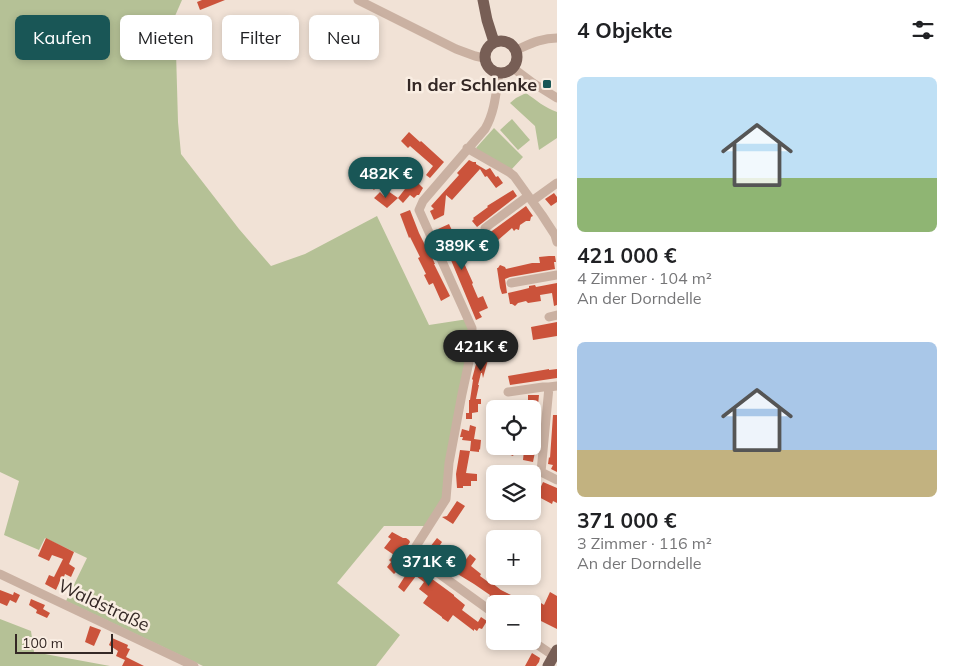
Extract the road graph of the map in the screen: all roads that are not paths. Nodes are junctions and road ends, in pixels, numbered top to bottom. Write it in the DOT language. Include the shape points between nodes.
graph roads {
  1 [pos="358,0"];
  2 [pos="483,0"];
  3 [pos="557,38"];
  4 [pos="494,42"];
  5 [pos="516,50"];
  6 [pos="484,58"];
  7 [pos="513,68"];
  8 [pos="499,73"];
  9 [pos="557,98"];
  10 [pos="467,148"];
  11 [pos="557,182"];
  12 [pos="530,198"];
  13 [pos="485,228"];
  14 [pos="556,237"];
  15 [pos="557,274"];
  16 [pos="511,284"];
  17 [pos="553,386"];
  18 [pos="508,392"];
  19 [pos="557,480"];
  20 [pos="0,574"];
  21 [pos="486,608"];
  22 [pos="541,648"];
  23 [pos="553,657"];
  24 [pos="194,666"];
  1 -- 6 [label="street" via="456,48"];
  2 -- 4 [label="main road"];
  3 -- 5 [label="street" via="535,41"];
  4 -- 5 [label="main road" via="509,43"];
  4 -- 6 [label="main road" via="487,48"];
  5 -- 7 [label="main road"];
  6 -- 8 [label="main road" via="489,68"];
  7 -- 8 [label="main road"];
  7 -- 9 [label="street"];
  8 -- 10 [label="street" via="489,122"];
  10 -- 12 [label="street" via="509,172"];
  10 -- 21 [label="street" via="419,210 472,328 472,348 448,463 446,499 413,554"];
  11 -- 12 [label="street"];
  12 -- 13 [label="street"];
  12 -- 14 [label="street"];
  15 -- 16 [label="street"];
  17 -- 18 [label="street"];
  17 -- 19 [label="street" via="541,472"];
  20 -- 24 [label="street, Waldstraße"];
  22 -- 23 [label="street"];
}
